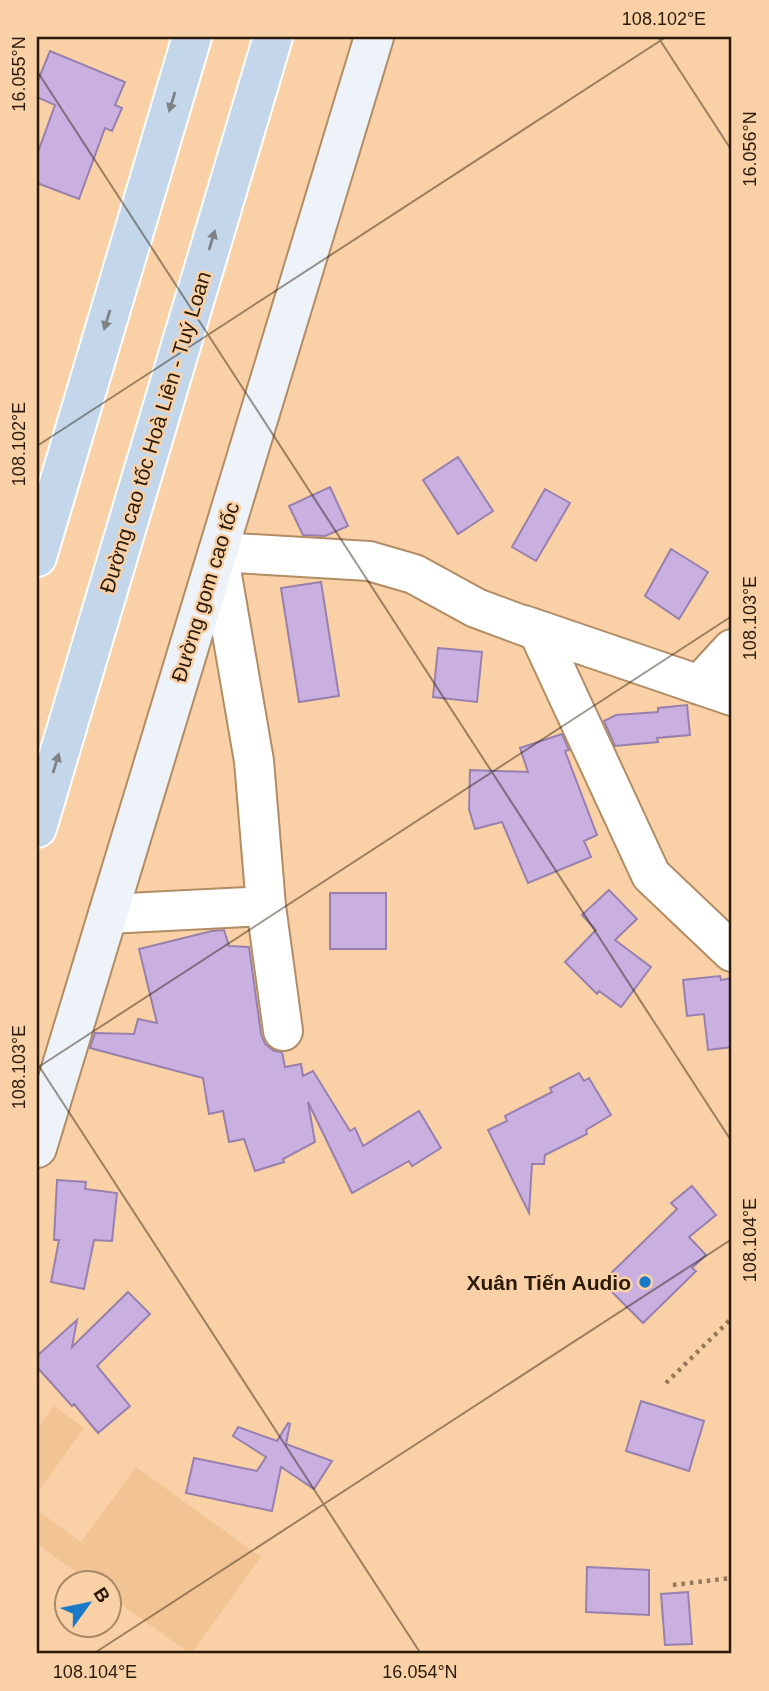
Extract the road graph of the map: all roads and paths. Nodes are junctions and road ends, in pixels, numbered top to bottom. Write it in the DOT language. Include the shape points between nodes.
graph roads {
  1 [pos="192,37"];
  2 [pos="273,37"];
  3 [pos="374,37"];
  4 [pos="218,552"];
  5 [pos="37,557"];
  6 [pos="476,608"];
  7 [pos="732,649"];
  8 [pos="716,691"];
  9 [pos="37,828"];
  10 [pos="266,906"];
  11 [pos="108,914"];
  12 [pos="732,952"];
  13 [pos="283,1031"];
  14 [pos="37,1148"];
  15 [pos="732,1318"];
  16 [pos="666,1383"];
  17 [pos="732,1578"];
  18 [pos="673,1585"];
  1 -- 5 [label="highway, one-way"];
  9 -- 2 [label="highway, Đường cao tốc Hoà Liên - Tuý Loan, one-way"];
  3 -- 4 [label="main road, Đường gom cao tốc"];
  4 -- 6 [label="street" via="369,561 414,574"];
  4 -- 10 [label="street" via="254,761"];
  4 -- 11 [label="main road, Đường gom cao tốc"];
  6 -- 8 [label="street"];
  6 -- 12 [label="street" via="538,631 651,875"];
  7 -- 8 [label="street"];
  10 -- 11 [label="street"];
  10 -- 13 [label="street"];
  11 -- 14 [label="main road, Đường gom cao tốc"];
  15 -- 16 [label="path"];
  17 -- 18 [label="path"];
}
